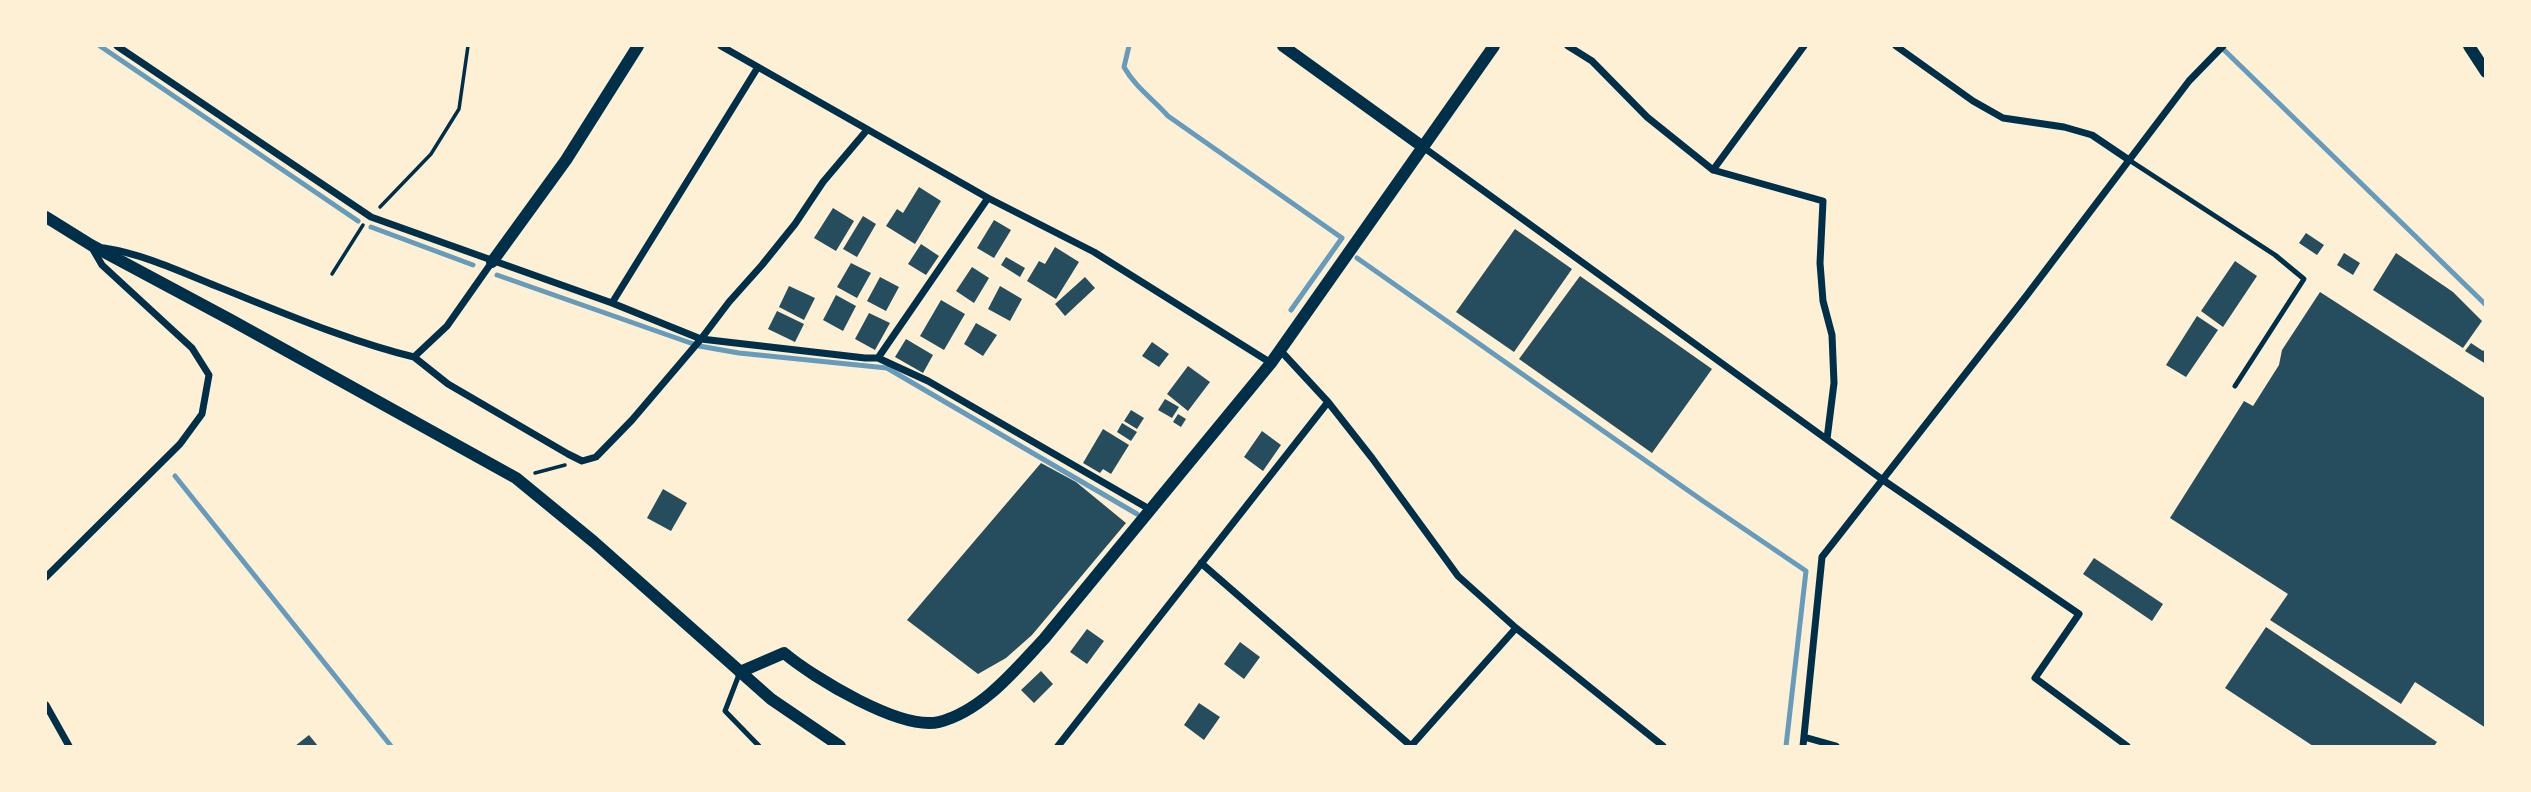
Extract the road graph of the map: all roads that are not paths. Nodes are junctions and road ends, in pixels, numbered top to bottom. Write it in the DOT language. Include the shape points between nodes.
graph roads {
  1 [pos="117,46"];
  2 [pos="638,46"];
  3 [pos="721,46"];
  4 [pos="1283,46"];
  5 [pos="1494,46"];
  6 [pos="1568,46"];
  7 [pos="1804,46"];
  8 [pos="1896,46"];
  9 [pos="2223,46"];
  10 [pos="2469,46"];
  11 [pos="758,67"];
  12 [pos="2486,72"];
  13 [pos="867,130"];
  14 [pos="1423,147"];
  15 [pos="2129,160"];
  16 [pos="1713,170"];
  17 [pos="988,198"];
  18 [pos="46,217"];
  19 [pos="90,246"];
  20 [pos="492,262"];
  21 [pos="612,303"];
  22 [pos="700,340"];
  23 [pos="1279,349"];
  24 [pos="414,358"];
  25 [pos="878,358"];
  26 [pos="1271,363"];
  27 [pos="2235,386"];
  28 [pos="1328,402"];
  29 [pos="1827,439"];
  30 [pos="1883,480"];
  31 [pos="1151,510"];
  32 [pos="1201,563"];
  33 [pos="46,577"];
  34 [pos="1516,628"];
  35 [pos="740,671"];
  36 [pos="46,705"];
  37 [pos="1804,737"];
  38 [pos="1411,746"];
  39 [pos="69,747"];
  40 [pos="759,747"];
  41 [pos="840,747"];
  42 [pos="1058,747"];
  43 [pos="1663,747"];
  44 [pos="1803,747"];
  45 [pos="1836,747"];
  46 [pos="2127,747"];
  1 -- 20 [label="street" via="371,217"];
  2 -- 20 [label="street" via="566,160"];
  3 -- 11 [label="street"];
  4 -- 14 [label="street"];
  5 -- 14 [label="street"];
  6 -- 16 [label="street" via="1592,61 1647,117"];
  7 -- 16 [label="street"];
  8 -- 15 [label="street" via="2003,118 2092,135"];
  9 -- 15 [label="street"];
  10 -- 12 [label="street"];
  11 -- 13 [label="street"];
  11 -- 21 [label="street"];
  13 -- 17 [label="street"];
  13 -- 22 [label="street"];
  14 -- 23 [label="street"];
  14 -- 29 [label="street"];
  15 -- 27 [label="lane" via="2275,255 2304,279"];
  15 -- 30 [label="street"];
  16 -- 29 [label="street" via="1824,201 1820,263 1832,335 1834,383"];
  17 -- 25 [label="street"];
  17 -- 26 [label="street" via="1094,252"];
  18 -- 19 [label="street"];
  19 -- 24 [label="street" via="133,252 278,311"];
  19 -- 33 [label="street" via="102,265 192,348 209,375 202,414 180,444"];
  19 -- 35 [label="street" via="516,478"];
  20 -- 21 [label="street"];
  20 -- 24 [label="street" via="447,326"];
  21 -- 22 [label="street"];
  22 -- 24 [label="street" via="615,439 596,457 582,461 503,418"];
  22 -- 25 [label="street"];
  23 -- 26 [label="street"];
  23 -- 28 [label="street"];
  25 -- 31 [label="street" via="928,381"];
  26 -- 31 [label="street"];
  28 -- 32 [label="street"];
  28 -- 34 [label="street" via="1458,576"];
  29 -- 30 [label="street"];
  30 -- 37 [label="street" via="1822,557"];
  30 -- 46 [label="street" via="2078,614 2035,678"];
  31 -- 35 [label="street" via="1016,668 973,707 937,722 898,718 860,701 784,653"];
  32 -- 38 [label="street"];
  32 -- 42 [label="street"];
  34 -- 38 [label="street"];
  34 -- 43 [label="street"];
  35 -- 40 [label="lane" via="725,711"];
  35 -- 41 [label="street" via="771,699"];
  36 -- 39 [label="street"];
  37 -- 44 [label="street"];
  37 -- 45 [label="street"];
}
